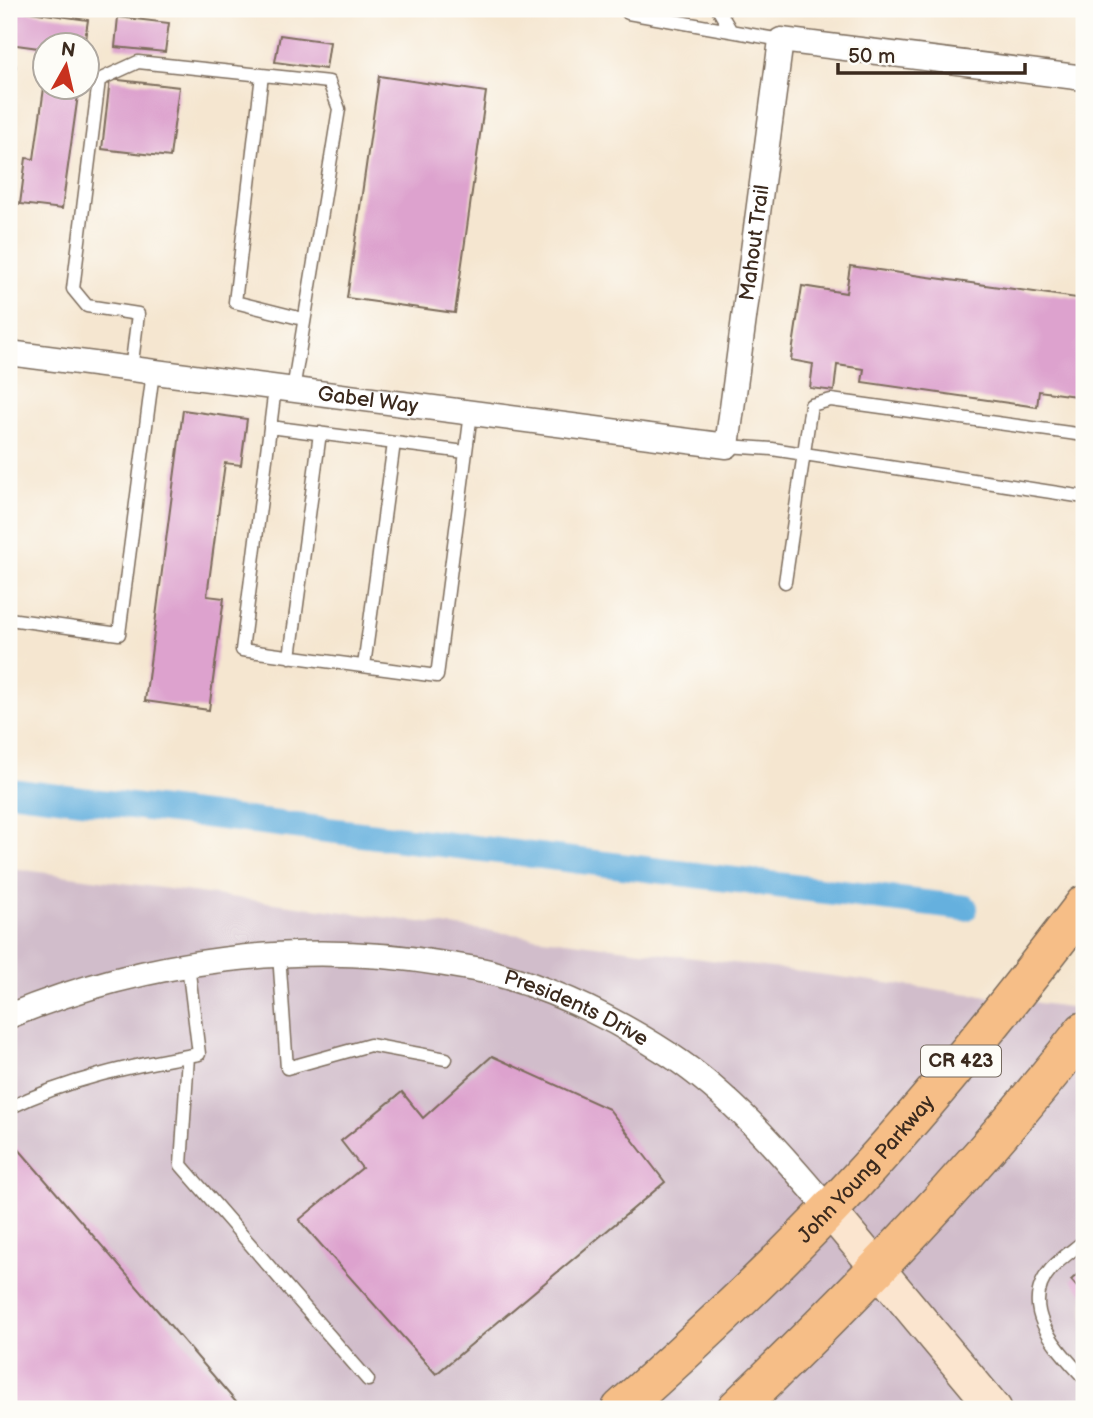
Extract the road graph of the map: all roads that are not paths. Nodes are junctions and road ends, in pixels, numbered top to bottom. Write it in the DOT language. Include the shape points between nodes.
graph roads {
  1 [pos="629,9"];
  2 [pos="718,9"];
  3 [pos="731,31"];
  4 [pos="781,40"];
  5 [pos="262,75"];
  6 [pos="1084,78"];
  7 [pos="303,318"];
  8 [pos="9,353"];
  9 [pos="142,371"];
  10 [pos="284,389"];
  11 [pos="471,413"];
  12 [pos="270,427"];
  13 [pos="320,433"];
  14 [pos="1084,435"];
  15 [pos="394,443"];
  16 [pos="727,446"];
  17 [pos="465,452"];
  18 [pos="804,454"];
  19 [pos="1084,496"];
  20 [pos="785,582"];
  21 [pos="9,619"];
  22 [pos="290,657"];
  23 [pos="364,666"];
  24 [pos="1084,905"];
  25 [pos="279,954"];
  26 [pos="188,965"];
  27 [pos="9,1016"];
  28 [pos="1084,1031"];
  29 [pos="188,1056"];
  30 [pos="446,1059"];
  31 [pos="9,1108"];
  32 [pos="829,1210"];
  33 [pos="1084,1241"];
  34 [pos="876,1271"];
  35 [pos="1084,1378"];
  36 [pos="368,1380"];
  37 [pos="621,1409"];
  38 [pos="736,1409"];
  39 [pos="995,1409"];
  1 -- 3 [label="lane" via="628,13"];
  2 -- 3 [label="lane"];
  3 -- 4 [label="lane"];
  4 -- 6 [label="street"];
  4 -- 16 [label="street, Mahout Trail"];
  5 -- 7 [label="lane" via="235,302"];
  5 -- 7 [label="lane" via="329,82 339,109"];
  5 -- 9 [label="lane" via="138,62 99,79 73,289 87,306 138,314"];
  7 -- 10 [label="lane"];
  8 -- 9 [label="street, Gabel Way"];
  9 -- 10 [label="street, Gabel Way"];
  9 -- 21 [label="lane" via="119,634"];
  10 -- 11 [label="street, Gabel Way"];
  10 -- 12 [label="lane"];
  11 -- 16 [label="street, Gabel Way"];
  11 -- 17 [label="lane"];
  12 -- 13 [label="lane"];
  12 -- 22 [label="lane" via="242,650"];
  13 -- 15 [label="lane"];
  13 -- 22 [label="lane"];
  14 -- 18 [label="lane" via="831,400 811,405"];
  15 -- 17 [label="lane"];
  15 -- 23 [label="lane"];
  16 -- 18 [label="lane"];
  17 -- 23 [label="lane" via="437,676"];
  18 -- 19 [label="lane"];
  18 -- 20 [label="lane"];
  22 -- 23 [label="lane"];
  24 -- 32 [label="highway, John Young Parkway / CR 423" via="975,1044"];
  25 -- 26 [label="street, Presidents Drive"];
  25 -- 30 [label="lane" via="287,1068 370,1045"];
  25 -- 32 [label="street, Presidents Drive" via="398,956 484,971 584,1008 671,1056 701,1079 759,1132"];
  26 -- 27 [label="street, Presidents Drive" via="55,997"];
  26 -- 29 [label="lane" via="199,1054"];
  28 -- 34 [label="highway" via="971,1168"];
  29 -- 31 [label="lane" via="129,1066"];
  29 -- 36 [label="lane" via="181,1166"];
  32 -- 34 [label="street, Presidents Drive"];
  32 -- 37 [label="highway, John Young Parkway / CR 423"];
  33 -- 35 [label="lane" via="1043,1280 1038,1307 1045,1333"];
  34 -- 38 [label="highway"];
  34 -- 39 [label="street, Presidents Drive"];
}
